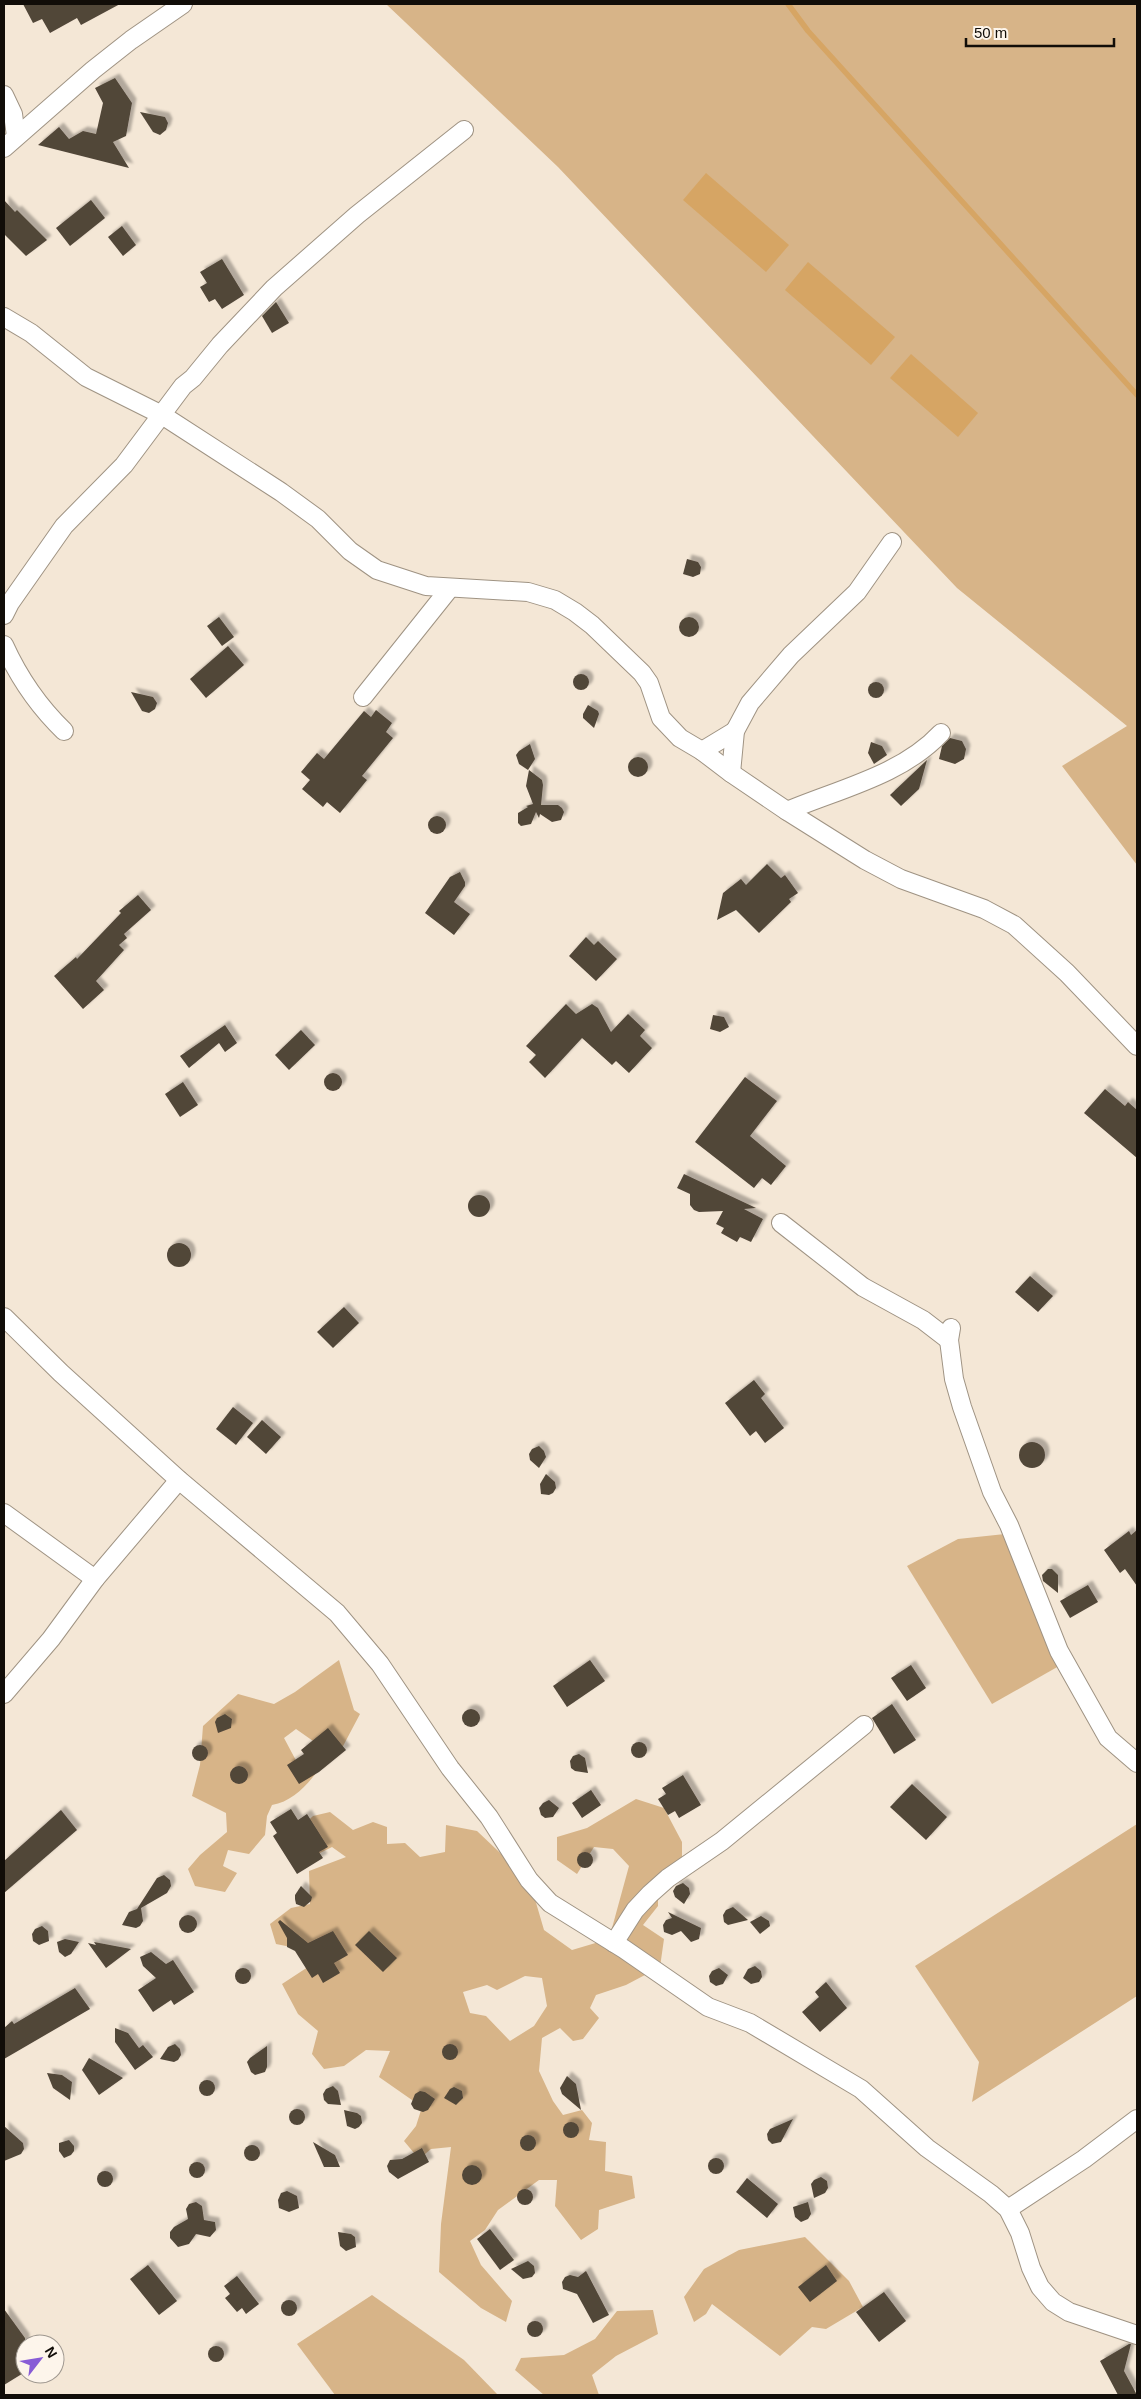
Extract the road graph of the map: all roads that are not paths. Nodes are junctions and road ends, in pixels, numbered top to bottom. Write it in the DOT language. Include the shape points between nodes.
graph roads {
  1 [pos="183,4"];
  2 [pos="4,95"];
  3 [pos="464,130"];
  4 [pos="10,142"];
  5 [pos="4,317"];
  6 [pos="162,415"];
  7 [pos="892,542"];
  8 [pos="450,588"];
  9 [pos="4,615"];
  10 [pos="4,645"];
  11 [pos="363,697"];
  12 [pos="64,731"];
  13 [pos="735,731"];
  14 [pos="941,733"];
  15 [pos="702,750"];
  16 [pos="732,773"];
  17 [pos="787,811"];
  18 [pos="1137,1046"];
  19 [pos="781,1223"];
  20 [pos="4,1317"];
  21 [pos="179,1480"];
  22 [pos="4,1513"];
  23 [pos="95,1579"];
  24 [pos="4,1694"];
  25 [pos="864,1725"];
  26 [pos="1137,1763"];
  27 [pos="614,1942"];
  28 [pos="1137,2119"];
  29 [pos="1008,2209"];
  30 [pos="1137,2335"];
  1 -- 4 [label="street" via="93,70"];
  2 -- 4 [label="street" via="13,114"];
  3 -- 6 [label="street" via="357,214 274,288 183,386"];
  5 -- 6 [label="street" via="31,333 86,377"];
  6 -- 8 [label="street" via="304,508 377,570 426,586"];
  6 -- 9 [label="street" via="110,480 64,526"];
  7 -- 13 [label="street" via="857,592 757,692"];
  8 -- 11 [label="street"];
  8 -- 15 [label="street" via="528,592 555,600 574,612 642,673 667,726 680,738"];
  10 -- 12 [label="street" via="36,701"];
  13 -- 15 [label="street"];
  13 -- 16 [label="street"];
  14 -- 17 [label="street" via="930,745 900,765"];
  15 -- 16 [label="street"];
  16 -- 17 [label="street"];
  17 -- 18 [label="street" via="901,879 984,909 1014,925 1067,972"];
  19 -- 26 [label="street" via="863,1288 950,1334 954,1379 977,1451 1059,1651 1108,1738"];
  20 -- 21 [label="street"];
  21 -- 23 [label="street"];
  21 -- 27 [label="street" via="337,1613 364,1642 397,1687 439,1753 489,1817 539,1893 561,1911"];
  22 -- 23 [label="street"];
  23 -- 24 [label="street" via="51,1639"];
  25 -- 27 [label="street" via="722,1841 668,1878 635,1910"];
  27 -- 29 [label="street" via="708,2007 750,2023 861,2088 928,2148"];
  28 -- 29 [label="street"];
  29 -- 30 [label="street" via="1040,2287 1053,2302 1078,2316"];
}
